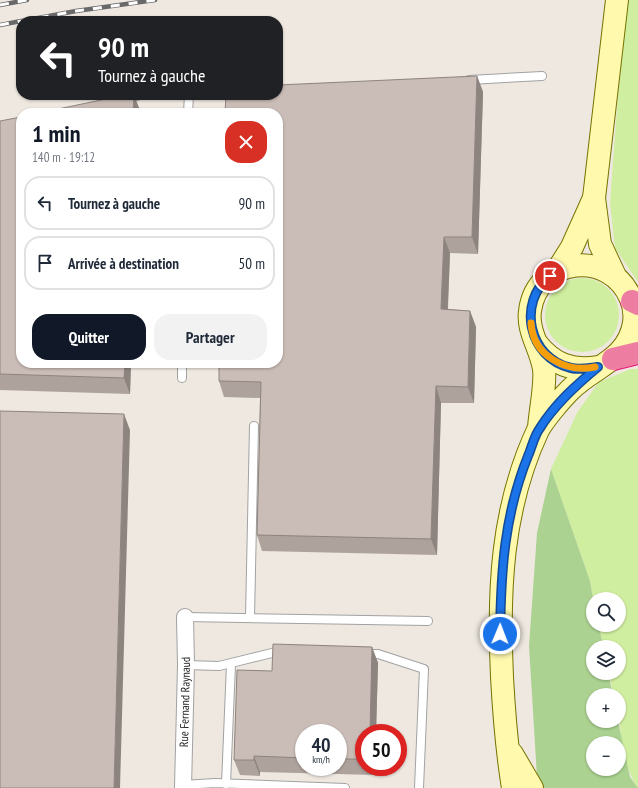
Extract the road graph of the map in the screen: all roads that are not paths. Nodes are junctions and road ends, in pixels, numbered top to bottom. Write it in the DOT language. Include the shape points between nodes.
graph roads {
  1 [pos="618,0"];
  2 [pos="542,76"];
  3 [pos="457,80"];
  4 [pos="594,198"];
  5 [pos="557,271"];
  6 [pos="615,276"];
  7 [pos="635,302"];
  8 [pos="537,344"];
  9 [pos="638,353"];
  10 [pos="605,363"];
  11 [pos="182,368"];
  12 [pos="182,378"];
  13 [pos="254,426"];
  14 [pos="539,428"];
  15 [pos="185,617"];
  16 [pos="250,618"];
  17 [pos="428,621"];
  18 [pos="292,653"];
  19 [pos="355,654"];
  20 [pos="231,664"];
  21 [pos="186,665"];
  22 [pos="506,744"];
  23 [pos="226,784"];
  24 [pos="183,786"];
  25 [pos="345,788"];
  26 [pos="419,788"];
  27 [pos="513,788"];
  28 [pos="532,788"];
  1 -- 4 [label="main road"];
  2 -- 3 [label="lane"];
  4 -- 5 [label="main road" via="572,247"];
  4 -- 6 [label="main road" via="600,244"];
  5 -- 6 [label="main road" via="571,266 587,265 602,268"];
  5 -- 8 [label="main road" via="544,281 530,312 531,328"];
  6 -- 7 [label="main road"];
  7 -- 10 [label="main road" via="632,333 624,348"];
  8 -- 10 [label="main road" via="546,355 570,368 584,369"];
  8 -- 14 [label="main road" via="544,369"];
  9 -- 10 [label="highway"];
  10 -- 14 [label="main road" via="570,390"];
  11 -- 12 [label="lane"];
  13 -- 16 [label="lane"];
  14 -- 22 [label="main road" via="510,511 501,569 500,634"];
  15 -- 16 [label="lane"];
  15 -- 21 [label="street, Rue Fernand Raynaud"];
  16 -- 17 [label="lane"];
  18 -- 20 [label="lane" via="276,652"];
  19 -- 26 [label="lane" via="378,654 424,669"];
  20 -- 21 [label="lane"];
  20 -- 23 [label="lane"];
  21 -- 24 [label="street, Rue Fernand Raynaud"];
  22 -- 27 [label="main road"];
  22 -- 28 [label="main road"];
  23 -- 24 [label="lane"];
  23 -- 25 [label="lane"];
}
